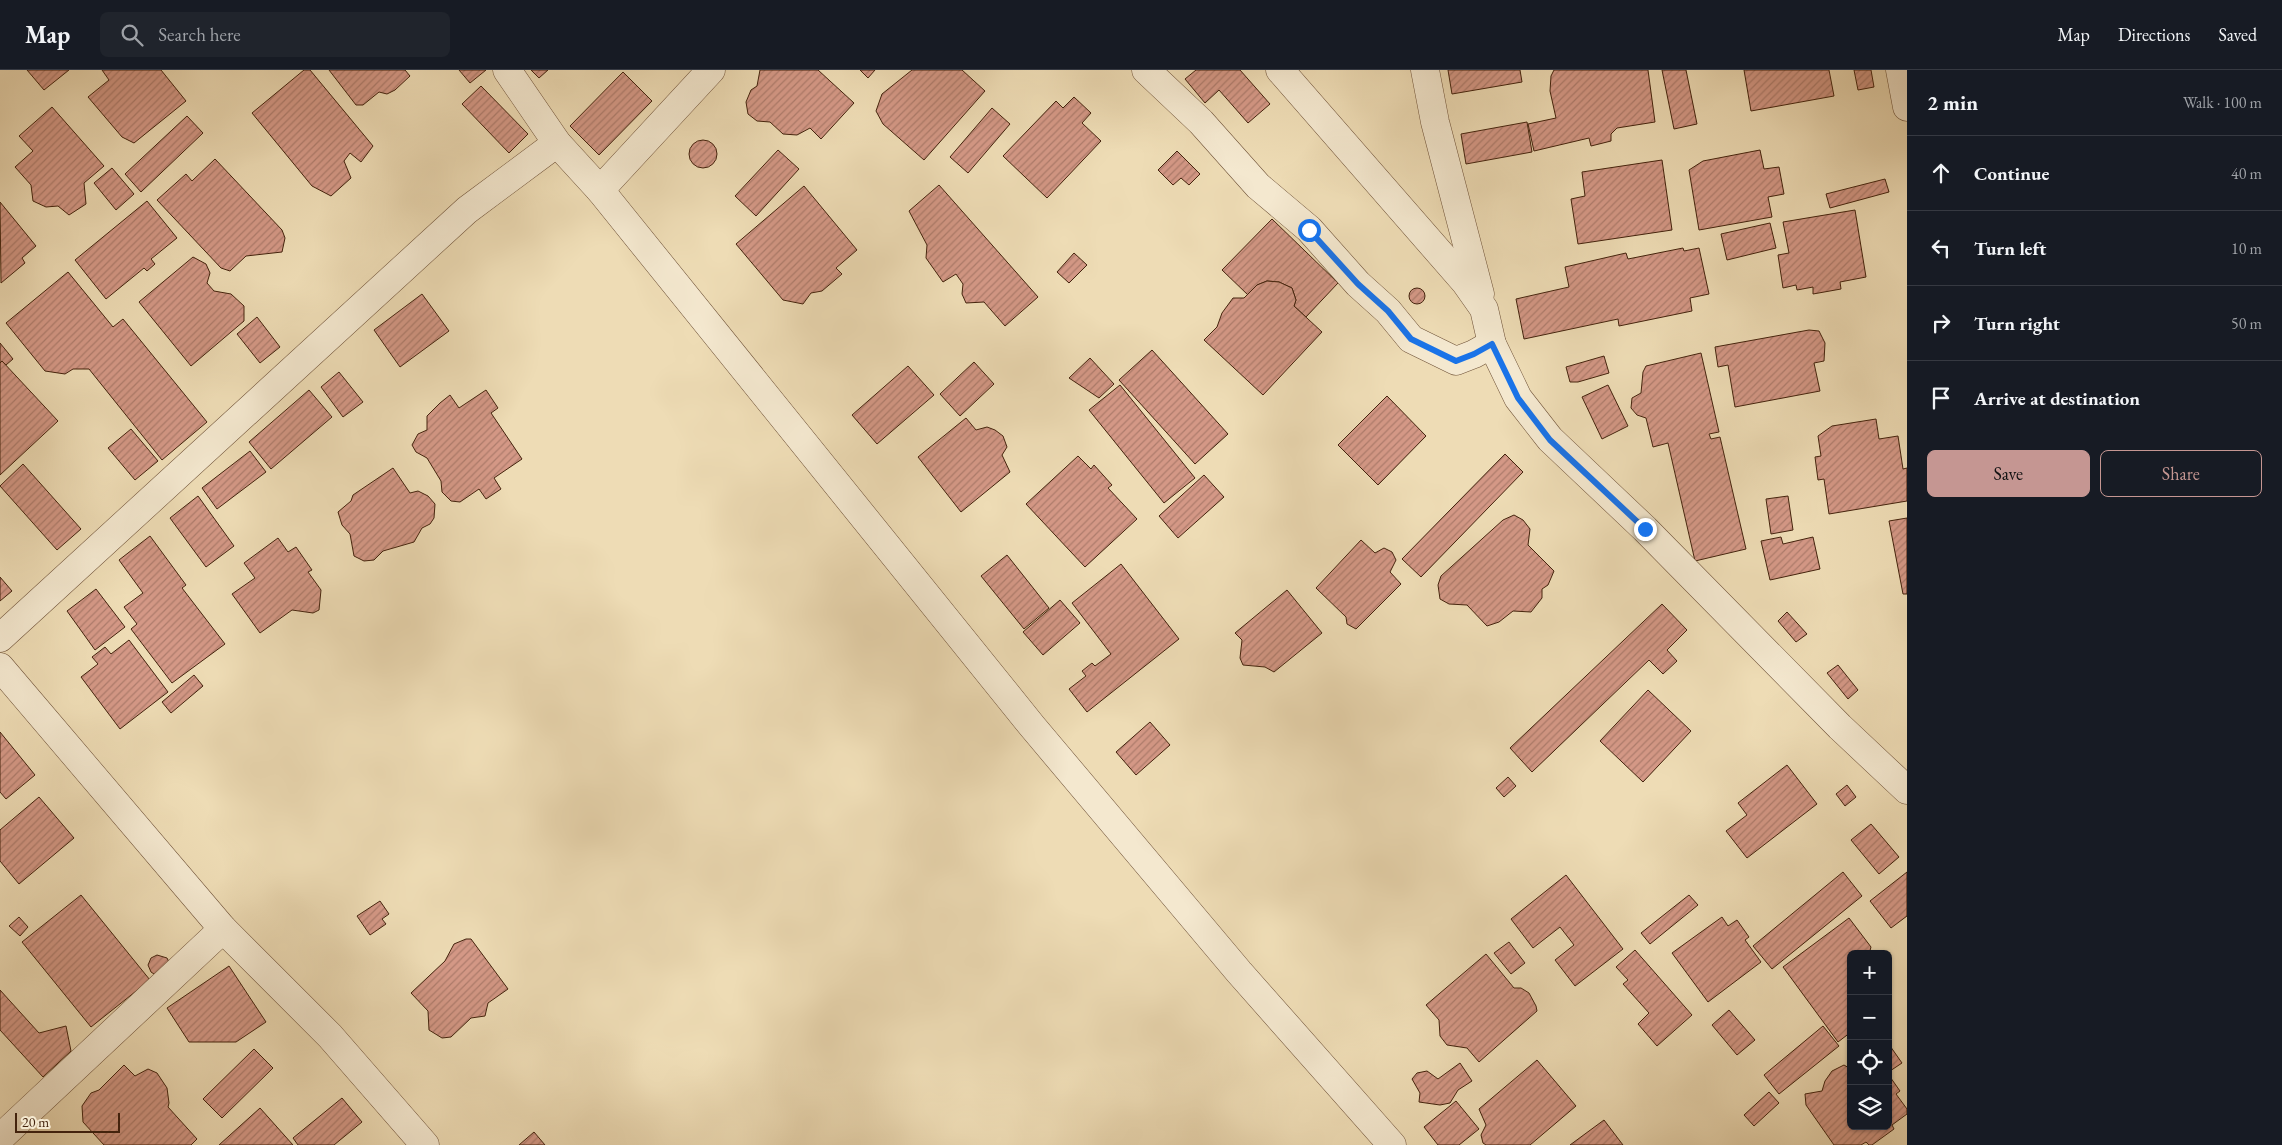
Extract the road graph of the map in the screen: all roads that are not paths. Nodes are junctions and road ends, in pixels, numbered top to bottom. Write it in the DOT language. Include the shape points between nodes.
graph roads {
  1 [pos="507,70"];
  2 [pos="711,70"];
  3 [pos="1146,70"];
  4 [pos="1280,70"];
  5 [pos="1425,70"];
  6 [pos="1900,70"];
  7 [pos="1907,107"];
  8 [pos="558,143"];
  9 [pos="600,190"];
  10 [pos="1484,309"];
  11 [pos="1492,344"];
  12 [pos="0,638"];
  13 [pos="0,666"];
  14 [pos="1907,790"];
  15 [pos="223,929"];
  16 [pos="0,1138"];
  17 [pos="425,1145"];
  18 [pos="1392,1145"];
  1 -- 8 [label="street"];
  2 -- 9 [label="street"];
  3 -- 11 [label="street" via="1201,122 1258,186 1309,230 1411,339 1456,361"];
  4 -- 10 [label="street" via="1465,282"];
  5 -- 10 [label="street" via="1435,122"];
  6 -- 7 [label="street"];
  8 -- 9 [label="street"];
  8 -- 12 [label="street" via="467,210"];
  9 -- 18 [label="street" via="1032,726 1239,972"];
  10 -- 11 [label="street"];
  11 -- 14 [label="street" via="1518,398 1550,440 1645,529 1840,727"];
  13 -- 15 [label="street"];
  15 -- 16 [label="street"];
  15 -- 17 [label="street" via="330,1036"];
}
